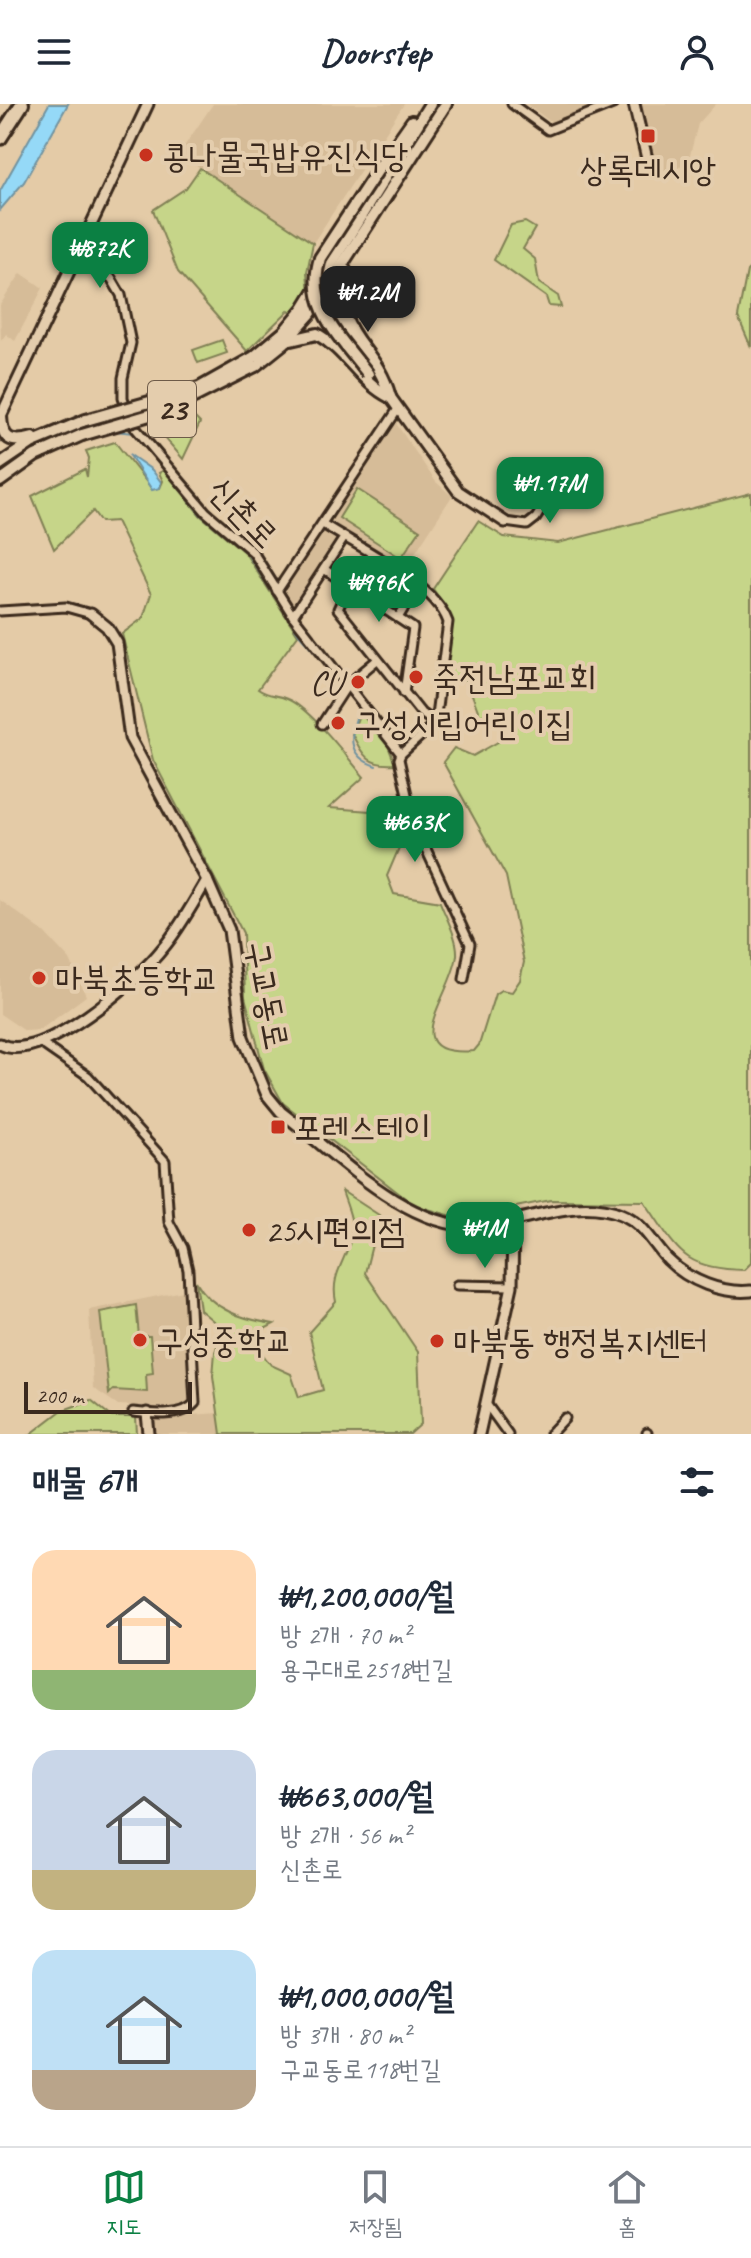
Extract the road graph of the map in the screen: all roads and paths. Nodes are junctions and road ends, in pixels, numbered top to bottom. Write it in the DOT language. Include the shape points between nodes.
graph roads {
  1 [pos="22,104"];
  2 [pos="148,104"];
  3 [pos="428,104"];
  4 [pos="446,104"];
  5 [pos="512,104"];
  6 [pos="613,104"];
  7 [pos="634,104"];
  8 [pos="0,138"];
  9 [pos="648,163"];
  10 [pos="351,235"];
  11 [pos="76,261"];
  12 [pos="346,262"];
  13 [pos="338,275"];
  14 [pos="319,293"];
  15 [pos="296,318"];
  16 [pos="282,346"];
  17 [pos="255,361"];
  18 [pos="390,397"];
  19 [pos="398,409"];
  20 [pos="0,417"];
  21 [pos="51,433"];
  22 [pos="0,464"];
  23 [pos="566,469"];
  24 [pos="0,481"];
  25 [pos="505,522"];
  26 [pos="323,524"];
  27 [pos="344,538"];
  28 [pos="324,569"];
  29 [pos="349,585"];
  30 [pos="418,585"];
  31 [pos="277,591"];
  32 [pos="0,611"];
  33 [pos="91,614"];
  34 [pos="293,616"];
  35 [pos="398,618"];
  36 [pos="377,660"];
  37 [pos="348,684"];
  38 [pos="404,693"];
  39 [pos="435,723"];
  40 [pos="322,724"];
  41 [pos="401,754"];
  42 [pos="207,880"];
  43 [pos="464,979"];
  44 [pos="0,1044"];
  45 [pos="42,1044"];
  46 [pos="513,1220"];
  47 [pos="457,1285"];
  48 [pos="512,1286"];
  49 [pos="751,1291"];
  50 [pos="487,1405"];
  51 [pos="133,1412"];
  52 [pos="147,1413"];
  53 [pos="565,1418"];
  54 [pos="149,1434"];
  55 [pos="479,1434"];
  56 [pos="508,1434"];
  57 [pos="550,1434"];
  1 -- 8 [label="highway"];
  2 -- 11 [label="street"];
  3 -- 10 [label="main road, 23"];
  3 -- 18 [label="main road, bridge" via="333,237 315,274 324,316"];
  4 -- 12 [label="main road, 23"];
  5 -- 6 [label="street" via="548,130"];
  7 -- 9 [label="street"];
  10 -- 13 [label="main road"];
  10 -- 14 [label="main road, 23"];
  11 -- 20 [label="street"];
  11 -- 31 [label="street, 신촌로" via="111,278 121,295 131,343 123,398 132,424 198,504 253,552"];
  12 -- 13 [label="main road, 23"];
  12 -- 18 [label="main road" via="340,291 343,320 385,381"];
  13 -- 14 [label="main road, 23"];
  14 -- 15 [label="main road, 23"];
  14 -- 16 [label="main road, 23"];
  14 -- 18 [label="street"];
  15 -- 16 [label="main road" via="301,321"];
  15 -- 17 [label="main road, 23"];
  16 -- 17 [label="main road, 23"];
  16 -- 18 [label="main road" via="317,334 347,355 373,389"];
  17 -- 21 [label="main road, 23, bridge" via="199,388"];
  17 -- 24 [label="main road, 23, bridge" via="214,390 82,435 35,456"];
  18 -- 19 [label="street"];
  19 -- 25 [label="street" via="458,491"];
  19 -- 26 [label="street"];
  20 -- 21 [label="main road" via="7,439 18,442"];
  21 -- 22 [label="main road, 23"];
  23 -- 25 [label="street" via="536,518 527,525"];
  26 -- 27 [label="street"];
  26 -- 31 [label="street"];
  27 -- 28 [label="street"];
  27 -- 30 [label="street"];
  28 -- 29 [label="street"];
  28 -- 34 [label="street"];
  29 -- 35 [label="street"];
  29 -- 36 [label="street" via="338,609"];
  30 -- 35 [label="street"];
  30 -- 39 [label="street" via="437,601 448,622"];
  31 -- 34 [label="street, 신촌로"];
  32 -- 33 [label="street, 구교동로" via="66,607"];
  33 -- 42 [label="street, 구교동로" via="117,643 130,738"];
  34 -- 37 [label="street, 신촌로"];
  35 -- 38 [label="street" via="413,628"];
  36 -- 37 [label="street"];
  36 -- 38 [label="street"];
  37 -- 40 [label="street"];
  37 -- 41 [label="street, 신촌로"];
  38 -- 39 [label="street"];
  39 -- 41 [label="street"];
  41 -- 43 [label="street, 신촌로" via="413,821 470,944"];
  42 -- 45 [label="street" via="163,949 109,1000"];
  42 -- 46 [label="street, 구교동로" via="229,930 243,1037 267,1095 281,1112 410,1211 452,1224"];
  44 -- 45 [label="street" via="22,1049"];
  45 -- 52 [label="street" via="88,1076 165,1161 169,1222 188,1270 195,1403 182,1411"];
  46 -- 48 [label="street"];
  46 -- 49 [label="street, 구교동로" via="574,1207 605,1208 641,1224 683,1273 719,1290"];
  47 -- 48 [label="street"];
  48 -- 50 [label="street"];
  50 -- 55 [label="street"];
  50 -- 56 [label="street"];
  51 -- 52 [label="street"];
  52 -- 54 [label="street"];
  53 -- 57 [label="street"];
}
